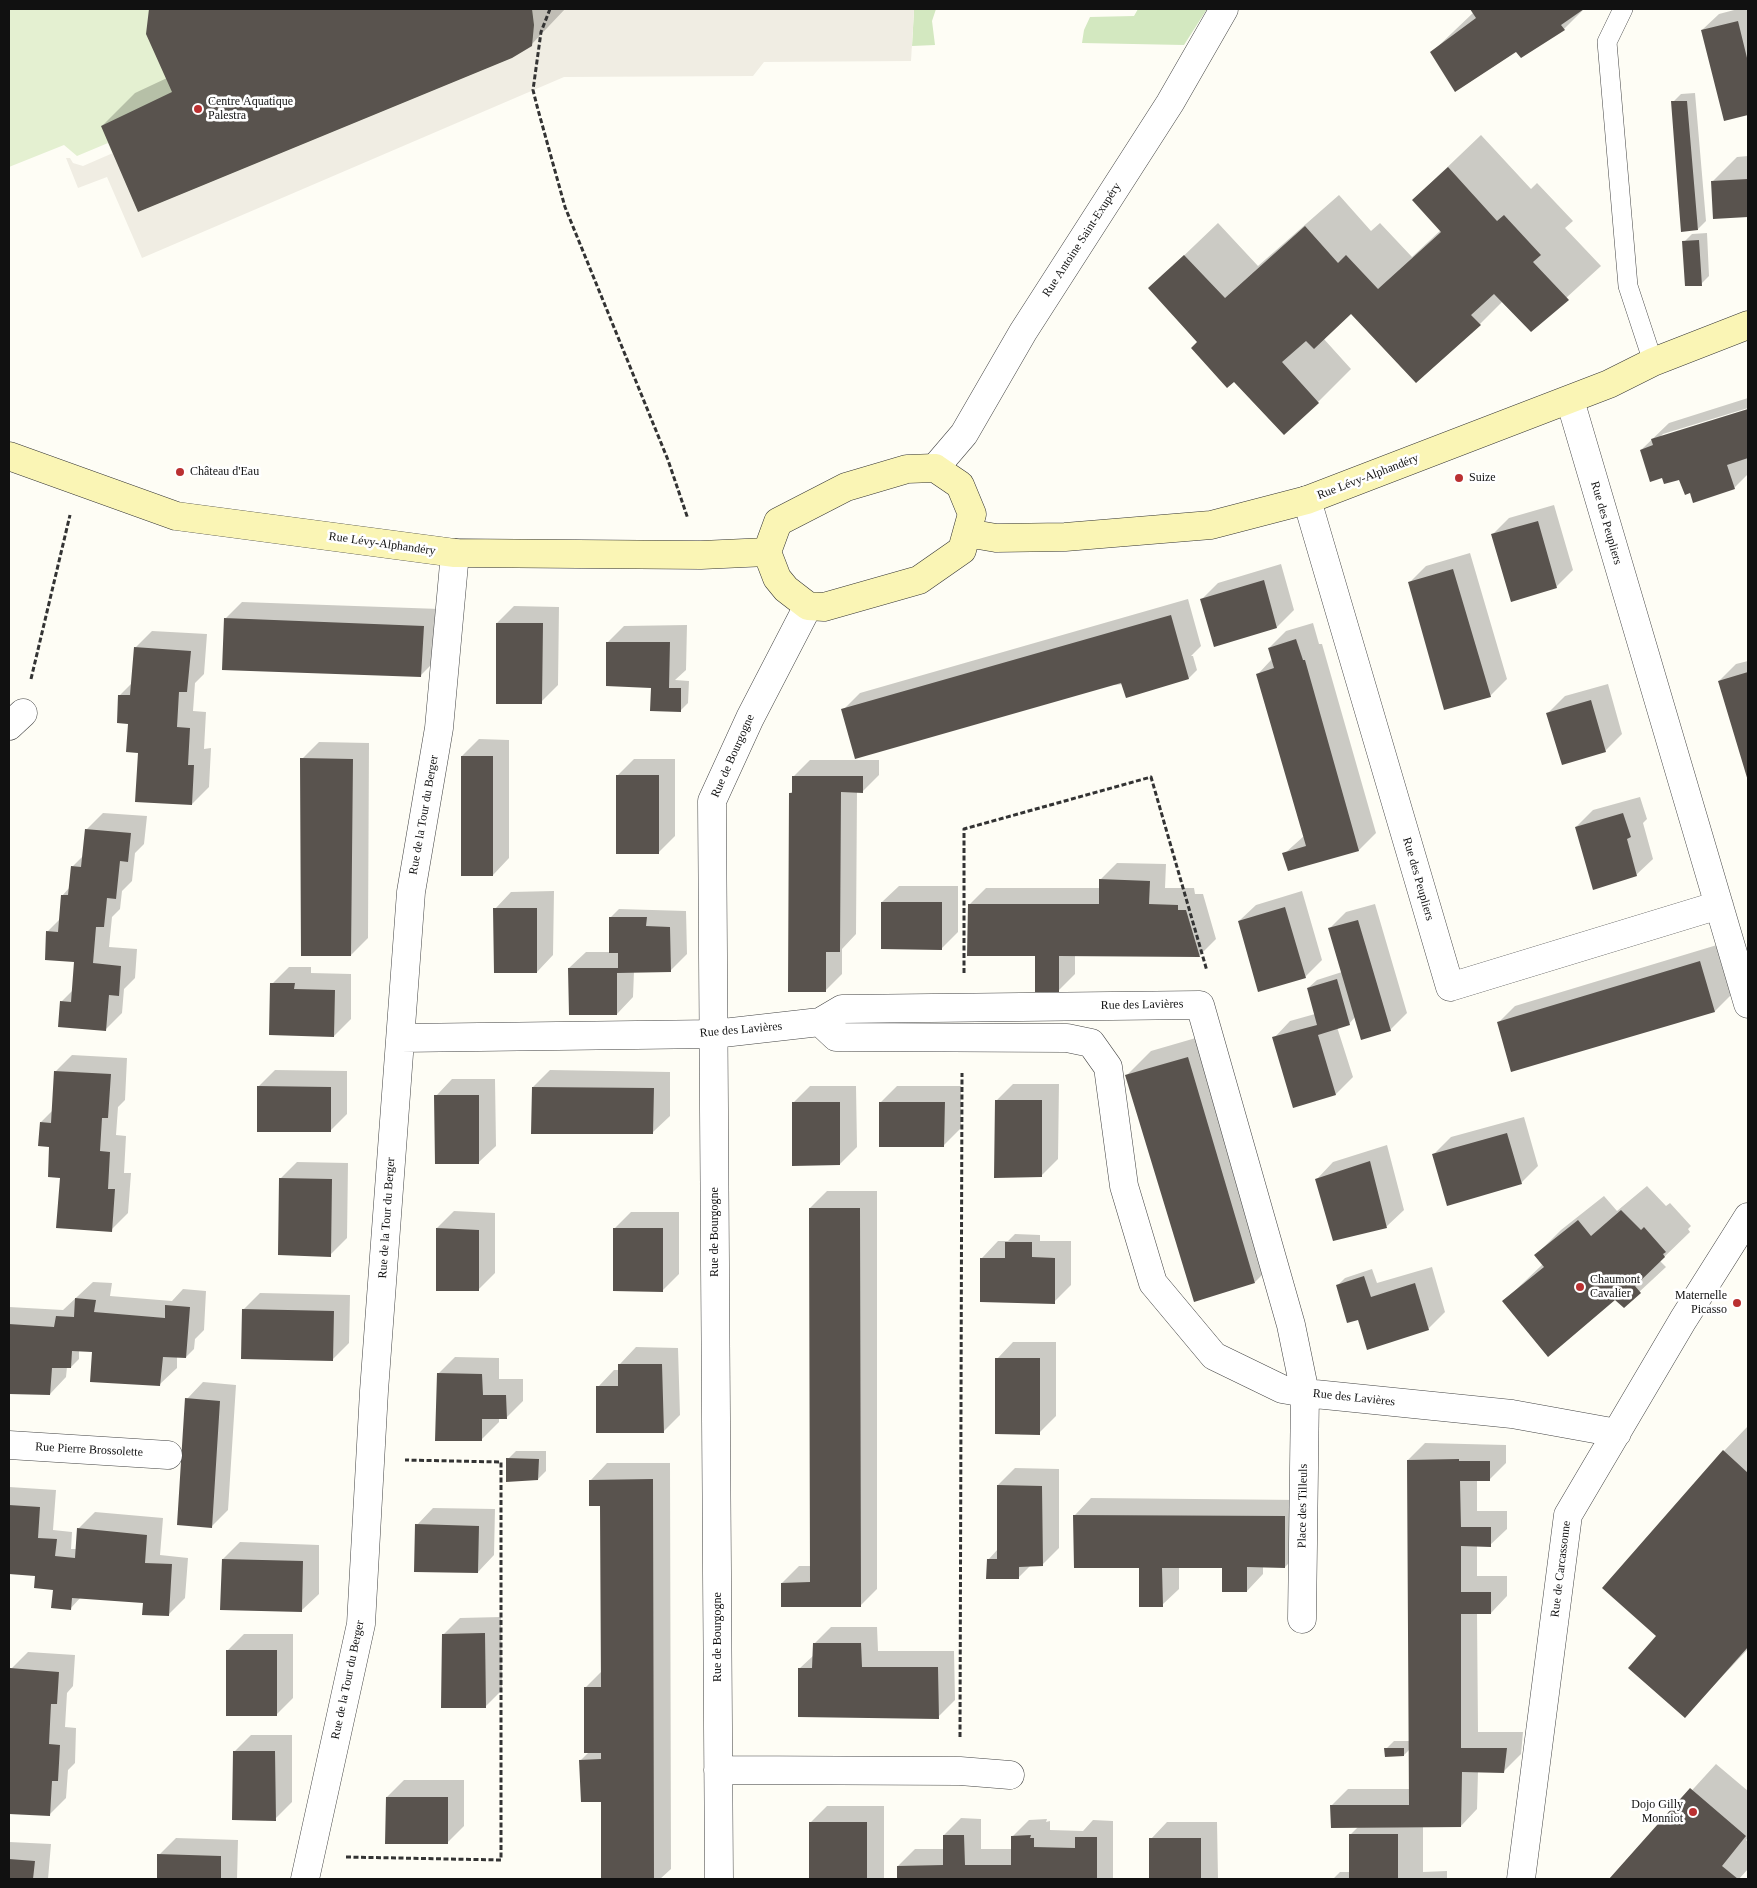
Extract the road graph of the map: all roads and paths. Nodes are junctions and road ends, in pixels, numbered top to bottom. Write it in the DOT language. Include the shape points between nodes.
graph roads {
  1 [pos="550,9"];
  2 [pos="1224,9"];
  3 [pos="1623,9"];
  4 [pos="1748,325"];
  5 [pos="1653,362"];
  6 [pos="1570,400"];
  7 [pos="9,456"];
  8 [pos="936,468"];
  9 [pos="78,481"];
  10 [pos="1307,500"];
  11 [pos="967,533"];
  12 [pos="767,552"];
  13 [pos="455,553"];
  14 [pos="700,555"];
  15 [pos="808,606"];
  16 [pos="16,720"];
  17 [pos="1719,905"];
  18 [pos="1748,1004"];
  19 [pos="1200,1005"];
  20 [pos="964,1007"];
  21 [pos="820,1022"];
  22 [pos="714,1034"];
  23 [pos="401,1038"];
  24 [pos="962,1038"];
  25 [pos="1748,1217"];
  26 [pos="1305,1393"];
  27 [pos="1617,1433"];
  28 [pos="9,1445"];
  29 [pos="168,1455"];
  30 [pos="372,1460"];
  31 [pos="1302,1619"];
  32 [pos="718,1770"];
  33 [pos="960,1771"];
  34 [pos="1010,1775"];
  35 [pos="307,1868"];
  36 [pos="719,1879"];
  37 [pos="1521,1879"];
  1 -- 14 [label="path" via="541,32 533,90 537,106 565,206 668,460"];
  2 -- 8 [label="street, Rue Antoine Saint-Exupéry" via="1170,103 1023,332 964,434"];
  3 -- 5 [label="lane" via="1606,42 1628,286"];
  4 -- 5 [label="street, Rue Lévy-Alphandéry"];
  5 -- 6 [label="street, Rue Lévy-Alphandéry"];
  6 -- 10 [label="street, Rue Lévy-Alphandéry"];
  6 -- 17 [label="street, Rue des Peupliers"];
  7 -- 9 [label="street, Rue Lévy-Alphandéry"];
  8 -- 11 [label="street" via="960,485 972,514"];
  8 -- 12 [label="street" via="907,469 846,487 778,522"];
  9 -- 13 [label="street, Rue Lévy-Alphandéry" via="176,516"];
  9 -- 16 [label="path"];
  10 -- 11 [label="street, Rue Lévy-Alphandéry" via="1211,525 1064,537 996,538"];
  10 -- 17 [label="street, Rue des Peupliers" via="1450,987"];
  11 -- 15 [label="street" via="962,550 920,580 824,607"];
  12 -- 14 [label="street, Rue Lévy-Alphandéry"];
  12 -- 15 [label="street" via="777,578"];
  13 -- 14 [label="street, Rue Lévy-Alphandéry"];
  13 -- 23 [label="street, Rue de la Tour du Berger" via="439,728 411,892"];
  15 -- 22 [label="street, Rue de Bourgogne" via="750,718 712,801"];
  17 -- 18 [label="street, Rue des Peupliers"];
  19 -- 20 [label="street, Rue des Lavières"];
  19 -- 20 [label="path" via="1212,990 1151,777 964,830"];
  19 -- 26 [label="street, Rue des Lavières" via="1291,1325"];
  20 -- 21 [label="street, Rue des Lavières" via="842,1008"];
  21 -- 22 [label="street, Rue des Lavières"];
  21 -- 24 [label="street" via="836,1037"];
  22 -- 23 [label="street, Rue des Lavières"];
  22 -- 32 [label="street, Rue de Bourgogne"];
  23 -- 30 [label="street, Rue de la Tour du Berger"];
  24 -- 26 [label="street" via="1067,1038 1091,1043 1108,1067 1124,1186 1154,1283 1214,1356 1282,1389"];
  24 -- 33 [label="path"];
  25 -- 27 [label="street, Rue de Carcassonne"];
  26 -- 27 [label="street, Rue des Lavières" via="1512,1414"];
  26 -- 31 [label="street, Place des Tilleuls"];
  27 -- 37 [label="street, Rue de Carcassonne" via="1568,1515"];
  28 -- 29 [label="street, Rue Pierre Brossolette"];
  30 -- 35 [label="street, Rue de la Tour du Berger" via="361,1624"];
  30 -- 35 [label="path" via="501,1462 501,1860"];
  32 -- 33 [label="street"];
  32 -- 36 [label="street, Rue de Bourgogne"];
  33 -- 34 [label="street"];
}
